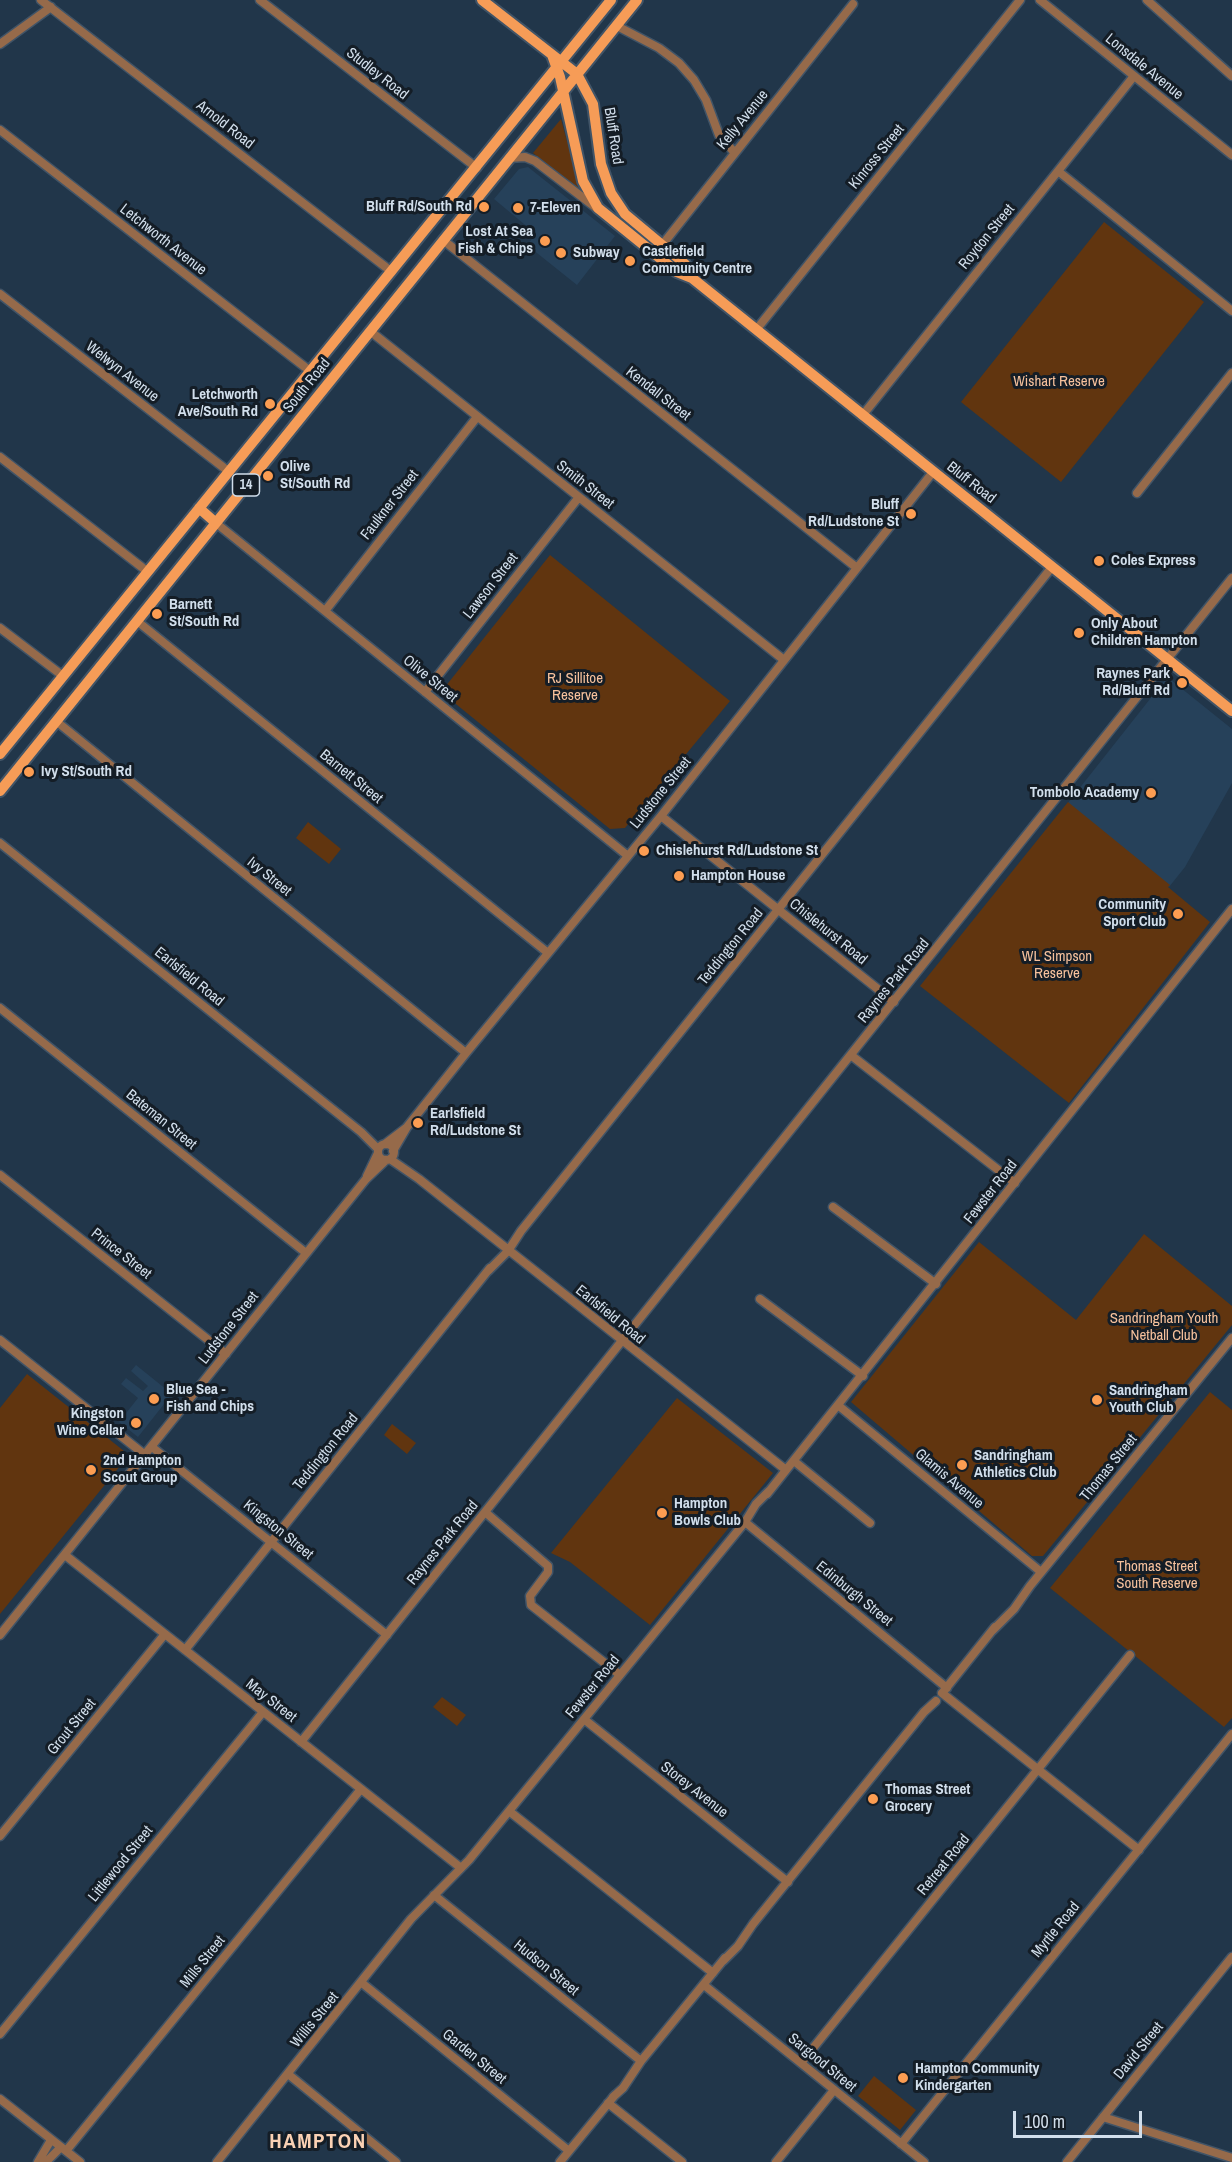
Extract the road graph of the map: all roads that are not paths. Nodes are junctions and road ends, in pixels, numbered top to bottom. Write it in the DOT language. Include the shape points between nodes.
graph roads {
  1 [pos="41,0"];
  2 [pos="260,0"];
  3 [pos="482,0"];
  4 [pos="611,0"];
  5 [pos="638,0"];
  6 [pos="1020,0"];
  7 [pos="1040,0"];
  8 [pos="1147,0"];
  9 [pos="853,4"];
  10 [pos="51,8"];
  11 [pos="617,26"];
  12 [pos="0,44"];
  13 [pos="557,61"];
  14 [pos="577,74"];
  15 [pos="1134,76"];
  16 [pos="1232,76"];
  17 [pos="563,91"];
  18 [pos="509,126"];
  19 [pos="0,130"];
  20 [pos="525,139"];
  21 [pos="734,152"];
  22 [pos="1232,155"];
  23 [pos="509,158"];
  24 [pos="477,168"];
  25 [pos="1058,171"];
  26 [pos="604,214"];
  27 [pos="428,227"];
  28 [pos="443,240"];
  29 [pos="662,244"];
  30 [pos="654,254"];
  31 [pos="392,272"];
  32 [pos="692,278"];
  33 [pos="0,294"];
  34 [pos="1232,311"];
  35 [pos="756,330"];
  36 [pos="370,332"];
  37 [pos="310,371"];
  38 [pos="1232,373"];
  39 [pos="862,416"];
  40 [pos="477,417"];
  41 [pos="0,457"];
  42 [pos="228,471"];
  43 [pos="933,472"];
  44 [pos="1137,493"];
  45 [pos="579,497"];
  46 [pos="199,508"];
  47 [pos="216,523"];
  48 [pos="1053,567"];
  49 [pos="857,568"];
  50 [pos="147,572"];
  51 [pos="1232,578"];
  52 [pos="325,611"];
  53 [pos="137,621"];
  54 [pos="0,628"];
  55 [pos="784,660"];
  56 [pos="1168,660"];
  57 [pos="63,676"];
  58 [pos="424,692"];
  59 [pos="1232,711"];
  60 [pos="56,722"];
  61 [pos="0,754"];
  62 [pos="0,791"];
  63 [pos="661,816"];
  64 [pos="0,843"];
  65 [pos="628,856"];
  66 [pos="778,909"];
  67 [pos="1232,909"];
  68 [pos="548,953"];
  69 [pos="894,1002"];
  70 [pos="0,1008"];
  71 [pos="466,1053"];
  72 [pos="852,1056"];
  73 [pos="406,1127"];
  74 [pos="381,1148"];
  75 [pos="391,1156"];
  76 [pos="0,1175"];
  77 [pos="366,1179"];
  78 [pos="1015,1184"];
  79 [pos="833,1208"];
  80 [pos="506,1249"];
  81 [pos="306,1253"];
  82 [pos="936,1284"];
  83 [pos="759,1299"];
  84 [pos="1232,1338"];
  85 [pos="0,1340"];
  86 [pos="622,1342"];
  87 [pos="226,1354"];
  88 [pos="863,1376"];
  89 [pos="839,1406"];
  90 [pos="152,1447"];
  91 [pos="146,1455"];
  92 [pos="794,1461"];
  93 [pos="786,1470"];
  94 [pos="485,1512"];
  95 [pos="745,1522"];
  96 [pos="870,1523"];
  97 [pos="271,1542"];
  98 [pos="65,1555"];
  99 [pos="1041,1572"];
  100 [pos="165,1634"];
  101 [pos="0,1635"];
  102 [pos="387,1635"];
  103 [pos="185,1650"];
  104 [pos="1130,1654"];
  105 [pos="620,1675"];
  106 [pos="945,1690"];
  107 [pos="263,1712"];
  108 [pos="584,1719"];
  109 [pos="1232,1734"];
  110 [pos="301,1742"];
  111 [pos="1038,1769"];
  112 [pos="361,1789"];
  113 [pos="509,1811"];
  114 [pos="0,1836"];
  115 [pos="1138,1850"];
  116 [pos="461,1868"];
  117 [pos="788,1882"];
  118 [pos="434,1895"];
  119 [pos="1232,1957"];
  120 [pos="713,1973"];
  121 [pos="362,1983"];
  122 [pos="704,1985"];
  123 [pos="0,2034"];
  124 [pos="641,2061"];
  125 [pos="801,2063"];
  126 [pos="288,2074"];
  127 [pos="834,2090"];
  128 [pos="0,2099"];
  129 [pos="611,2100"];
  130 [pos="1103,2117"];
  131 [pos="51,2140"];
  132 [pos="901,2144"];
  133 [pos="64,2149"];
  134 [pos="569,2151"];
  135 [pos="1232,2158"];
  136 [pos="38,2162"];
  137 [pos="46,2162"];
  138 [pos="80,2162"];
  139 [pos="217,2162"];
  140 [pos="396,2162"];
  141 [pos="560,2162"];
  142 [pos="682,2162"];
  143 [pos="776,2162"];
  144 [pos="924,2162"];
  145 [pos="1068,2162"];
  1 -- 10 [label="street, Arnold Road"];
  2 -- 24 [label="street, Studley Road"];
  3 -- 13 [label="main road"];
  4 -- 13 [label="main road, South Road / 14"];
  5 -- 11 [label="main road, South Road / 14"];
  6 -- 35 [label="street, Kinross Street"];
  7 -- 15 [label="street, Lonsdale Avenue"];
  8 -- 16 [label="street"];
  9 -- 21 [label="street, Kelly Avenue"];
  10 -- 12 [label="street"];
  10 -- 31 [label="street, Arnold Road"];
  11 -- 14 [label="main road, South Road / 14"];
  11 -- 21 [label="street" via="679,63 706,100 719,135"];
  13 -- 14 [label="main road"];
  13 -- 17 [label="main road, Bluff Road"];
  13 -- 18 [label="main road, South Road / 14"];
  14 -- 17 [label="main road, South Road / 14"];
  14 -- 29 [label="main road, Bluff Road" via="594,109 601,164 611,193 626,214"];
  15 -- 22 [label="street, Lonsdale Avenue"];
  15 -- 25 [label="street, Roydon Street"];
  17 -- 20 [label="main road, South Road / 14"];
  17 -- 26 [label="main road, Bluff Road" via="585,186"];
  18 -- 20 [label="main road"];
  18 -- 24 [label="main road, South Road / 14"];
  19 -- 37 [label="street, Letchworth Avenue"];
  20 -- 23 [label="main road, South Road / 14"];
  21 -- 29 [label="street, Kelly Avenue"];
  23 -- 26 [label="street, Bluff Road" via="535,160"];
  23 -- 28 [label="main road, South Road / 14"];
  24 -- 27 [label="main road, South Road / 14"];
  25 -- 34 [label="street"];
  25 -- 39 [label="street, Roydon Street"];
  26 -- 30 [label="main road, Bluff Road"];
  27 -- 28 [label="main road"];
  27 -- 31 [label="main road, South Road / 14"];
  28 -- 36 [label="main road, South Road / 14"];
  28 -- 49 [label="street, Kendall Street"];
  29 -- 30 [label="street, Kelly Avenue"];
  29 -- 32 [label="main road, Bluff Road" via="685,264"];
  30 -- 32 [label="main road, Bluff Road"];
  31 -- 37 [label="main road, South Road / 14"];
  32 -- 35 [label="main road, Bluff Road"];
  33 -- 42 [label="street, Welwyn Avenue"];
  35 -- 39 [label="main road, Bluff Road"];
  36 -- 40 [label="street, Smith Street"];
  36 -- 47 [label="main road, South Road / 14"];
  37 -- 42 [label="main road, South Road / 14"];
  38 -- 44 [label="street"];
  39 -- 43 [label="main road, Bluff Road"];
  40 -- 45 [label="street, Smith Street"];
  40 -- 52 [label="street, Faulkner Street"];
  41 -- 50 [label="street"];
  42 -- 46 [label="main road, South Road / 14"];
  43 -- 48 [label="main road, Bluff Road"];
  43 -- 49 [label="street, Ludstone Street"];
  45 -- 55 [label="street, Smith Street"];
  45 -- 58 [label="street, Lawson Street"];
  46 -- 47 [label="main road"];
  46 -- 50 [label="main road, South Road / 14"];
  47 -- 52 [label="street, Olive Street"];
  47 -- 53 [label="main road, South Road / 14"];
  48 -- 56 [label="main road, Bluff Road"];
  48 -- 66 [label="street, Teddington Road"];
  49 -- 55 [label="street, Ludstone Street"];
  50 -- 57 [label="main road, South Road / 14"];
  51 -- 56 [label="street, Raynes Park Road"];
  52 -- 58 [label="street, Olive Street"];
  53 -- 60 [label="main road, South Road / 14"];
  53 -- 68 [label="street, Barnett Street"];
  54 -- 57 [label="street"];
  55 -- 63 [label="street, Ludstone Street"];
  56 -- 59 [label="main road, Bluff Road"];
  56 -- 69 [label="street, Raynes Park Road"];
  57 -- 61 [label="main road, South Road / 14"];
  58 -- 65 [label="street, Olive Street"];
  60 -- 62 [label="main road, South Road / 14"];
  60 -- 71 [label="street, Ivy Street"];
  63 -- 65 [label="street, Ludstone Street"];
  63 -- 66 [label="street, Chislehurst Road"];
  64 -- 74 [label="street, Earlsfield Road"];
  65 -- 68 [label="street, Ludstone Street"];
  66 -- 69 [label="street, Chislehurst Road"];
  66 -- 80 [label="street, Teddington Road"];
  67 -- 78 [label="street, Fewster Road"];
  68 -- 71 [label="street, Ludstone Street"];
  69 -- 72 [label="street, Raynes Park Road"];
  70 -- 81 [label="street, Bateman Street"];
  71 -- 73 [label="street, Ludstone Street"];
  72 -- 78 [label="street"];
  72 -- 86 [label="street, Raynes Park Road"];
  73 -- 74 [label="street, Ludstone Street"];
  73 -- 75 [label="street, Ludstone Street"];
  74 -- 75 [label="street"];
  74 -- 75 [label="street"];
  74 -- 77 [label="street, Ludstone Street"];
  75 -- 77 [label="street, Ludstone Street"];
  75 -- 80 [label="street, Earlsfield Road"];
  76 -- 87 [label="street, Prince Street"];
  77 -- 81 [label="street, Ludstone Street"];
  78 -- 82 [label="street, Fewster Road"];
  79 -- 82 [label="street"];
  80 -- 86 [label="street, Earlsfield Road"];
  80 -- 97 [label="street, Teddington Road"];
  81 -- 87 [label="street, Ludstone Street"];
  82 -- 88 [label="street, Fewster Road"];
  83 -- 88 [label="street"];
  84 -- 99 [label="street, Thomas Street"];
  85 -- 91 [label="street"];
  86 -- 93 [label="street, Earlsfield Road"];
  86 -- 94 [label="street, Raynes Park Road"];
  87 -- 90 [label="street, Ludstone Street"];
  88 -- 89 [label="street, Fewster Road"];
  89 -- 92 [label="street, Fewster Road"];
  89 -- 99 [label="street, Glamis Avenue"];
  90 -- 91 [label="street, Ludstone Street"];
  90 -- 97 [label="street, Kingston Street"];
  91 -- 98 [label="street, Ludstone Street"];
  92 -- 93 [label="street, Fewster Road"];
  92 -- 96 [label="street"];
  93 -- 95 [label="street, Fewster Road"];
  94 -- 102 [label="street, Raynes Park Road"];
  94 -- 105 [label="street" via="549,1566 530,1596 531,1605"];
  95 -- 105 [label="street, Fewster Road"];
  95 -- 106 [label="street, Edinburgh Street"];
  97 -- 102 [label="street, Kingston Street"];
  97 -- 103 [label="street, Teddington Road"];
  98 -- 100 [label="street, May Street"];
  98 -- 101 [label="street, Ludstone Street"];
  99 -- 106 [label="street, Thomas Street"];
  100 -- 103 [label="street, May Street"];
  100 -- 114 [label="street, Grout Street"];
  102 -- 110 [label="street, Raynes Park Road"];
  103 -- 107 [label="street, May Street"];
  104 -- 111 [label="street, Retreat Road"];
  105 -- 108 [label="street, Fewster Road"];
  106 -- 111 [label="street, Edinburgh Street"];
  106 -- 117 [label="street, Thomas Street"];
  107 -- 110 [label="street, May Street"];
  107 -- 123 [label="street, Littlewood Street"];
  108 -- 113 [label="street, Fewster Road"];
  108 -- 117 [label="street, Storey Avenue"];
  109 -- 115 [label="street, Myrtle Road"];
  110 -- 112 [label="street, May Street"];
  111 -- 115 [label="street, Edinburgh Street"];
  111 -- 125 [label="street, Retreat Road"];
  112 -- 116 [label="street, May Street"];
  112 -- 133 [label="street, Mills Street"];
  113 -- 116 [label="street, Fewster Road"];
  113 -- 120 [label="street"];
  115 -- 132 [label="street, Myrtle Road"];
  116 -- 118 [label="street, Willis Street"];
  117 -- 120 [label="street, Thomas Street"];
  118 -- 121 [label="street, Willis Street"];
  118 -- 124 [label="street, Hudson Street"];
  119 -- 130 [label="street, David Street"];
  120 -- 122 [label="street, Thomas Street"];
  121 -- 126 [label="street, Willis Street"];
  121 -- 134 [label="street, Garden Street"];
  122 -- 124 [label="street, Thomas Street"];
  122 -- 125 [label="street, Sargood Street"];
  124 -- 129 [label="street, Thomas Street" via="624,2078"];
  125 -- 127 [label="street, Sargood Street"];
  126 -- 139 [label="street, Willis Street"];
  126 -- 140 [label="street"];
  127 -- 132 [label="street, Sargood Street"];
  127 -- 143 [label="street"];
  128 -- 131 [label="street"];
  129 -- 134 [label="street, Thomas Street"];
  129 -- 142 [label="street"];
  130 -- 135 [label="street"];
  130 -- 145 [label="street, David Street"];
  131 -- 133 [label="street"];
  131 -- 136 [label="street"];
  132 -- 144 [label="street, Sargood Street"];
  133 -- 137 [label="street, Mills Street"];
  133 -- 138 [label="street"];
  134 -- 141 [label="street, Thomas Street"];
}
